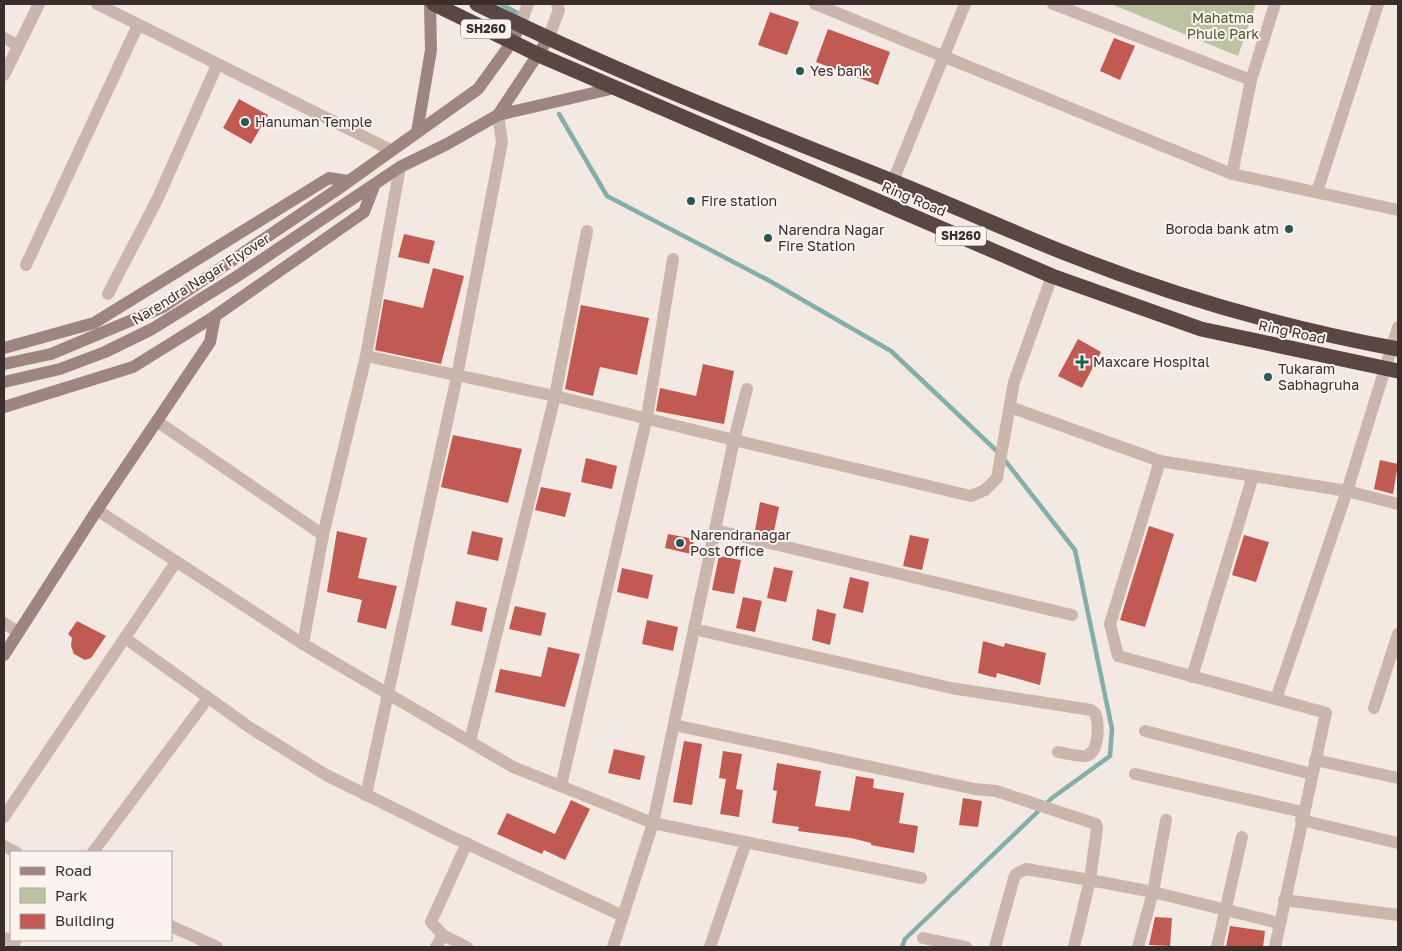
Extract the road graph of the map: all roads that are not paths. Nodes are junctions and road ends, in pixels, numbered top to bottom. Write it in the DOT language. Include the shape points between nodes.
graph roads {
  1 [pos="39,4"];
  2 [pos="97,4"];
  3 [pos="430,4"];
  4 [pos="434,4"];
  5 [pos="477,4"];
  6 [pos="528,4"];
  7 [pos="557,4"];
  8 [pos="815,4"];
  9 [pos="965,4"];
  10 [pos="1053,4"];
  11 [pos="1275,4"];
  12 [pos="1378,4"];
  13 [pos="138,25"];
  14 [pos="520,25"];
  15 [pos="4,38"];
  16 [pos="548,40"];
  17 [pos="512,42"];
  18 [pos="18,45"];
  19 [pos="539,55"];
  20 [pos="944,56"];
  21 [pos="217,65"];
  22 [pos="4,75"];
  23 [pos="1251,80"];
  24 [pos="616,88"];
  25 [pos="498,115"];
  26 [pos="417,132"];
  27 [pos="391,150"];
  28 [pos="400,167"];
  29 [pos="1232,174"];
  30 [pos="348,181"];
  31 [pos="892,181"];
  32 [pos="374,186"];
  33 [pos="1317,192"];
  34 [pos="1398,210"];
  35 [pos="587,231"];
  36 [pos="673,259"];
  37 [pos="26,265"];
  38 [pos="1052,276"];
  39 [pos="108,294"];
  40 [pos="215,316"];
  41 [pos="1398,327"];
  42 [pos="4,348"];
  43 [pos="1395,349"];
  44 [pos="366,356"];
  45 [pos="4,364"];
  46 [pos="1393,370"];
  47 [pos="457,376"];
  48 [pos="4,382"];
  49 [pos="747,389"];
  50 [pos="555,396"];
  51 [pos="4,407"];
  52 [pos="1010,407"];
  53 [pos="647,417"];
  54 [pos="158,422"];
  55 [pos="734,440"];
  56 [pos="1160,461"];
  57 [pos="1253,476"];
  58 [pos="1347,491"];
  59 [pos="1398,504"];
  60 [pos="97,510"];
  61 [pos="715,530"];
  62 [pos="323,535"];
  63 [pos="176,562"];
  64 [pos="1072,615"];
  65 [pos="4,623"];
  66 [pos="694,630"];
  67 [pos="18,632"];
  68 [pos="1398,634"];
  69 [pos="125,638"];
  70 [pos="303,644"];
  71 [pos="4,654"];
  72 [pos="1192,677"];
  73 [pos="388,694"];
  74 [pos="208,698"];
  75 [pos="1276,699"];
  76 [pos="1374,708"];
  77 [pos="674,725"];
  78 [pos="1145,731"];
  79 [pos="470,742"];
  80 [pos="1058,752"];
  81 [pos="1315,760"];
  82 [pos="1135,774"];
  83 [pos="1312,774"];
  84 [pos="1398,778"];
  85 [pos="561,786"];
  86 [pos="366,794"];
  87 [pos="1302,816"];
  88 [pos="4,817"];
  89 [pos="1166,820"];
  90 [pos="653,823"];
  91 [pos="1242,837"];
  92 [pos="746,842"];
  93 [pos="466,843"];
  94 [pos="1398,843"];
  95 [pos="94,851"];
  96 [pos="920,878"];
  97 [pos="1090,880"];
  98 [pos="1153,892"];
  99 [pos="1284,900"];
  100 [pos="1225,910"];
  101 [pos="1398,915"];
  102 [pos="623,916"];
  103 [pos="1279,924"];
  104 [pos="172,926"];
  105 [pos="443,935"];
  106 [pos="923,938"];
  107 [pos="217,947"];
  108 [pos="436,947"];
  109 [pos="467,947"];
  110 [pos="613,947"];
  111 [pos="710,947"];
  112 [pos="966,947"];
  113 [pos="995,947"];
  114 [pos="1074,947"];
  115 [pos="1138,947"];
  116 [pos="1217,947"];
  117 [pos="1275,947"];
  1 -- 18 [label="street"];
  2 -- 13 [label="street"];
  3 -- 26 [label="main road" via="432,50"];
  4 -- 17 [label="highway, Ring Road / SH260"];
  5 -- 14 [label="highway, Ring Road / SH260"];
  6 -- 14 [label="street"];
  7 -- 16 [label="street" via="559,10"];
  8 -- 20 [label="street"];
  9 -- 20 [label="street"];
  10 -- 23 [label="street"];
  11 -- 23 [label="street"];
  12 -- 33 [label="street"];
  13 -- 21 [label="street"];
  13 -- 37 [label="street"];
  14 -- 16 [label="highway, Ring Road / SH260"];
  14 -- 17 [label="main road, Narendra Nagar Flyover"];
  15 -- 18 [label="street"];
  16 -- 19 [label="main road"];
  16 -- 31 [label="highway, Ring Road / SH260" via="759,130"];
  17 -- 19 [label="highway, Ring Road / SH260"];
  17 -- 26 [label="main road, Narendra Nagar Flyover" via="478,90"];
  18 -- 22 [label="street"];
  19 -- 24 [label="highway, Ring Road / SH260"];
  19 -- 25 [label="main road"];
  20 -- 29 [label="street"];
  20 -- 31 [label="street"];
  21 -- 27 [label="street"];
  21 -- 39 [label="street" via="157,200"];
  23 -- 29 [label="street"];
  24 -- 25 [label="main road"];
  24 -- 38 [label="highway, Ring Road / SH260"];
  25 -- 28 [label="main road, Narendra Nagar Flyover"];
  25 -- 47 [label="street" via="502,142"];
  26 -- 27 [label="main road, Narendra Nagar Flyover"];
  27 -- 30 [label="main road, Narendra Nagar Flyover"];
  28 -- 32 [label="main road, Narendra Nagar Flyover"];
  28 -- 44 [label="street"];
  29 -- 33 [label="street"];
  30 -- 42 [label="main road" via="328,178 94,323"];
  30 -- 45 [label="main road, Narendra Nagar Flyover" via="163,307 51,354"];
  31 -- 43 [label="highway, Ring Road / SH260" via="1066,254 1201,301 1284,325"];
  32 -- 40 [label="main road" via="364,212"];
  32 -- 48 [label="main road, Narendra Nagar Flyover" via="152,329 60,369"];
  33 -- 34 [label="street"];
  35 -- 50 [label="street"];
  36 -- 53 [label="street"];
  38 -- 46 [label="highway, Ring Road / SH260" via="1201,329"];
  38 -- 52 [label="street" via="1014,382"];
  40 -- 51 [label="main road" via="133,367"];
  40 -- 54 [label="main road" via="210,342"];
  41 -- 43 [label="street"];
  43 -- 46 [label="street"];
  44 -- 47 [label="street"];
  44 -- 62 [label="street"];
  46 -- 58 [label="street"];
  47 -- 50 [label="street"];
  47 -- 73 [label="street"];
  49 -- 55 [label="street"];
  50 -- 53 [label="street"];
  50 -- 79 [label="street"];
  52 -- 55 [label="street" via="997,478 985,490 971,496"];
  52 -- 56 [label="street"];
  53 -- 55 [label="street"];
  53 -- 85 [label="street"];
  54 -- 60 [label="main road"];
  54 -- 62 [label="street"];
  55 -- 61 [label="street"];
  56 -- 57 [label="street"];
  56 -- 72 [label="street" via="1110,624 1118,656"];
  57 -- 58 [label="street"];
  57 -- 72 [label="street"];
  58 -- 59 [label="street"];
  58 -- 75 [label="street"];
  60 -- 63 [label="street"];
  60 -- 67 [label="main road"];
  61 -- 64 [label="street"];
  61 -- 66 [label="street"];
  62 -- 70 [label="street"];
  63 -- 69 [label="street"];
  63 -- 70 [label="street"];
  65 -- 67 [label="street"];
  66 -- 77 [label="street"];
  66 -- 80 [label="street" via="951,688 1095,713 1098,732 1090,753 1083,756"];
  67 -- 71 [label="main road"];
  68 -- 76 [label="street"];
  69 -- 74 [label="street"];
  69 -- 88 [label="street"];
  70 -- 73 [label="street"];
  72 -- 75 [label="street"];
  73 -- 79 [label="street"];
  73 -- 86 [label="street"];
  74 -- 86 [label="street" via="326,775"];
  74 -- 95 [label="street"];
  75 -- 81 [label="street" via="1326,713"];
  77 -- 90 [label="street"];
  77 -- 97 [label="street" via="975,789 996,790 1090,821 1098,828"];
  78 -- 83 [label="street"];
  79 -- 85 [label="street" via="513,767"];
  81 -- 83 [label="street"];
  81 -- 84 [label="street"];
  82 -- 87 [label="street"];
  83 -- 87 [label="street"];
  85 -- 90 [label="street"];
  86 -- 93 [label="street"];
  87 -- 94 [label="street"];
  87 -- 99 [label="street"];
  89 -- 98 [label="street"];
  90 -- 92 [label="street"];
  90 -- 102 [label="street"];
  91 -- 100 [label="street"];
  92 -- 96 [label="street"];
  92 -- 111 [label="street"];
  93 -- 102 [label="street"];
  93 -- 105 [label="street" via="431,922"];
  97 -- 98 [label="street"];
  97 -- 113 [label="street" via="1026,869 1021,871 1014,878"];
  97 -- 114 [label="street"];
  98 -- 100 [label="street"];
  98 -- 115 [label="street"];
  99 -- 101 [label="street"];
  99 -- 103 [label="street"];
  100 -- 103 [label="street"];
  100 -- 116 [label="street"];
  102 -- 110 [label="street"];
  103 -- 117 [label="street"];
  104 -- 107 [label="street"];
  105 -- 108 [label="street"];
  105 -- 109 [label="street"];
  106 -- 112 [label="street"];
}
